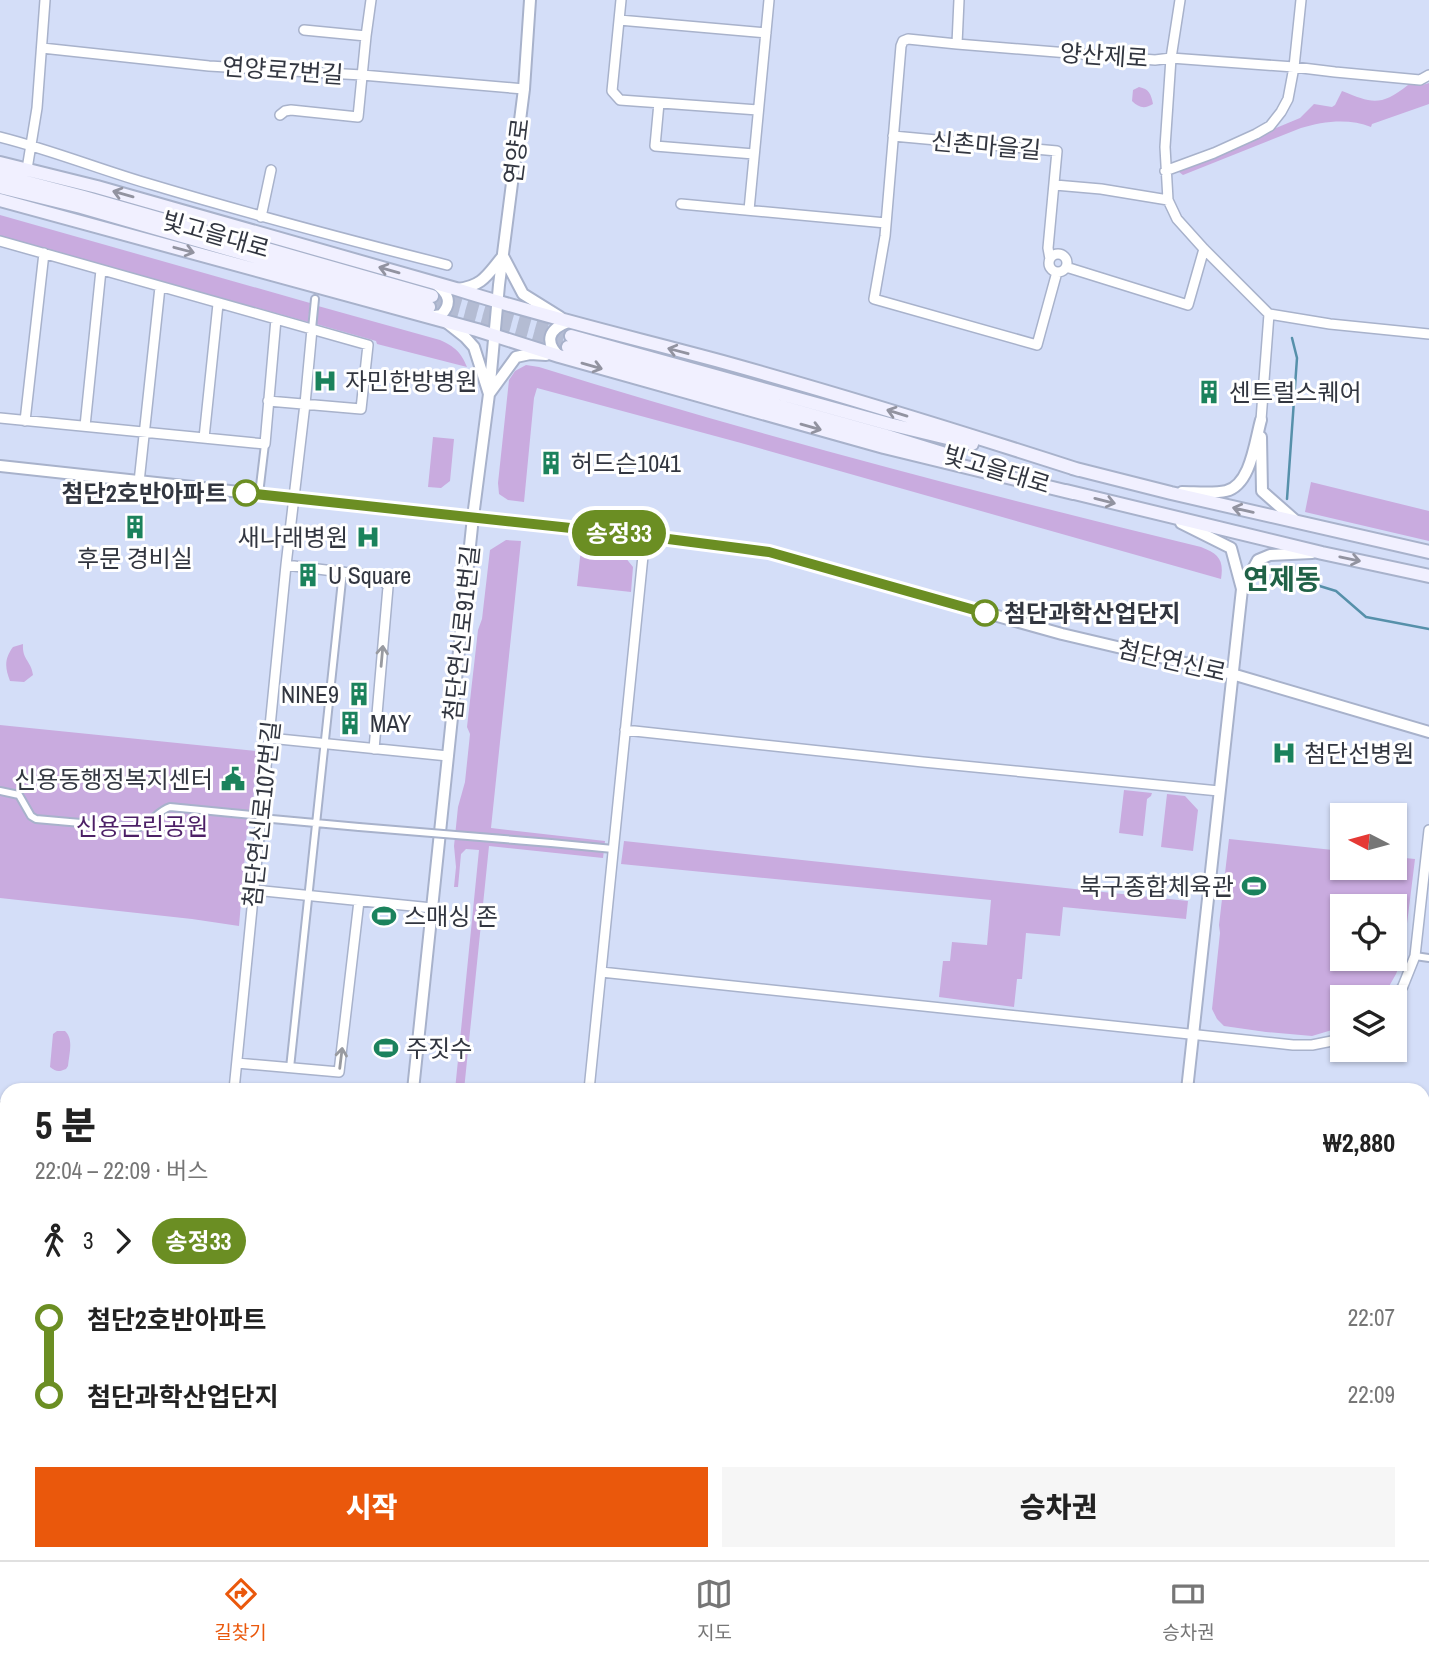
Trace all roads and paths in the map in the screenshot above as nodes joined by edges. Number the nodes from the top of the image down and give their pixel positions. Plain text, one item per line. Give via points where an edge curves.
1 (45, 0) edge
2 (371, 0) edge
3 (530, 0) edge
4 (621, 0) edge
5 (769, 0) edge
6 (959, 0) edge
7 (1180, 0) edge
8 (1301, 0) edge
9 (619, 20) junction
10 (304, 30) dead end
11 (766, 33) junction
12 (366, 36) junction
13 (957, 44) junction
14 (41, 48) junction
15 (1171, 58) junction
16 (1294, 67) junction
17 (362, 75) junction
18 (1429, 75) edge
19 (524, 89) junction
20 (659, 103) junction
21 (758, 110) junction
22 (280, 115) dead end
23 (893, 136) junction
24 (0, 137) edge
25 (32, 145) junction
26 (754, 154) junction
27 (0, 163) edge
28 (27, 169) junction
29 (271, 170) dead end
30 (1166, 171) junction
31 (0, 175) edge
32 (1055, 185) junction
33 (0, 187) edge
34 (0, 200) edge
35 (1168, 200) junction
36 (681, 204) dead end
37 (749, 210) junction
38 (261, 218) junction
39 (886, 223) junction
40 (0, 242) edge
41 (1203, 249) junction
42 (44, 253) junction
43 (503, 256) junction
44 (1050, 259) junction
45 (447, 265) dead end
46 (1066, 267) junction
47 (101, 270) junction
48 (1057, 272) junction
49 (434, 282) junction
50 (160, 287) junction
51 (456, 289) junction
52 (315, 299) dead end
53 (498, 302) junction
54 (218, 304) junction
55 (429, 307) junction
56 (1269, 314) junction
57 (276, 319) junction
58 (568, 321) junction
59 (446, 322) junction
60 (312, 329) junction
61 (1429, 334) edge
62 (495, 335) junction
63 (566, 346) junction
64 (489, 394) junction
65 (268, 401) junction
66 (305, 404) junction
67 (0, 418) edge
68 (1261, 420) junction
69 (25, 421) junction
70 (85, 426) junction
71 (145, 432) junction
72 (204, 438) junction
73 (265, 444) junction
74 (0, 466) edge
75 (1079, 470) junction
76 (139, 482) junction
77 (1171, 493) junction
78 (259, 495) junction
79 (294, 498) junction
80 (1167, 516) junction
81 (473, 517) junction
82 (1299, 523) junction
83 (645, 536) junction
84 (1429, 552) edge
85 (1322, 553) junction
86 (286, 565) junction
87 (343, 571) junction
88 (1429, 576) edge
89 (1242, 589) junction
90 (1232, 674) junction
91 (625, 730) junction
92 (1429, 732) edge
93 (269, 738) junction
94 (324, 744) junction
95 (374, 748) junction
96 (448, 756) junction
97 (0, 791) edge
98 (1219, 791) junction
99 (256, 816) junction
100 (315, 823) junction
101 (1429, 830) edge
102 (613, 849) junction
103 (254, 890) junction
104 (308, 896) junction
105 (359, 901) junction
106 (432, 908) junction
107 (1415, 956) junction
108 (1429, 958) edge
109 (601, 972) junction
110 (1403, 985) edge
111 (1193, 1034) junction
112 (1330, 1041) edge
113 (237, 1063) junction
114 (290, 1068) junction
115 (235, 1083) edge
116 (414, 1083) edge
117 (590, 1083) edge
118 (1188, 1083) edge

1 - 14 street
2 - 12 street
3 - 19 street, 연양로
4 - 9 street
5 - 11 street
6 - 13 street
7 - 15 street
8 - 16 street
9 - 11 street
9 - 20 street via 611,90 620,100
10 - 12 street
11 - 21 street
12 - 17 street
13 - 15 street, 양산제로
13 - 23 street, 양산제로 via 903,41
14 - 17 street, 연양로7번길 via 198,65
14 - 25 street
15 - 16 street, 양산제로
15 - 30 street
16 - 18 street, 양산제로 via 1420,80
16 - 30 street via 1288,99 1270,126
17 - 19 street, 연양로7번길
17 - 22 street via 358,117 291,110
19 - 43 street, 연양로
20 - 21 street
20 - 26 street via 655,146
21 - 26 street
23 - 32 street, 신촌마을길 via 1057,152
23 - 39 street
24 - 25 street
25 - 28 street
25 - 38 street
26 - 37 street
27 - 28 main road
49 -> 28 main road
29 - 38 street
30 - 35 street
31 - 55 main road, 빛고을대로 via 84,197
32 - 35 street, 신촌마을길
32 - 44 street
33 - 55 main road, 빛고을대로
34 -> 55 main road
35 - 41 street via 1177,219
36 - 37 street
37 - 39 street
38 - 45 street
39 - 48 street via 874,299 1037,345
40 - 42 street
41 - 46 street via 1188,305
41 - 56 street
42 - 47 street
42 - 69 street
43 - 51 street via 481,282
43 - 53 street, 연양로
43 - 58 street via 523,293
44 - 46 street via 1063,256
44 - 48 street via 1050,268
46 - 48 street
47 - 50 street
47 - 70 street
49 - 51 main road
49 - 55 street via 446,294 448,306 441,315
50 - 54 street
50 - 71 street
51 - 53 main road
52 - 60 street
53 - 58 main road
53 - 62 street, 첨단연신로91번길
54 - 57 street
54 - 72 street
55 - 59 main road
56 - 61 street
56 - 68 street
57 - 60 street
57 - 65 street
58 - 63 street via 558,326 550,339 552,349
75 -> 58 main road via 893,411
59 - 62 main road
59 - 64 street via 474,347
60 - 66 street, 첨단연신로107번길
60 - 66 street via 368,345 361,410
62 - 63 main road
62 - 64 street, 첨단연신로91번길
63 - 64 street via 516,357
63 - 75 main road, 빛고을대로
63 -> 80 main road, 빛고을대로
64 - 81 street, 첨단연신로91번길
65 - 66 street
65 - 73 street
66 - 79 street, 첨단연신로107번길
67 - 69 street
68 - 77 street via 1248,469 1228,491
68 - 82 street via 1262,491
69 - 70 street
70 - 71 street
71 - 72 street
71 - 76 street
72 - 73 street
73 - 78 street
74 - 76 street, 첨단연신로
75 - 77 main road, 빛고을대로
76 - 78 street, 첨단연신로
82 -> 77 main road, 빛고을대로
78 - 79 street, 첨단연신로
79 - 81 street, 첨단연신로
79 - 86 street, 첨단연신로107번길
80 - 85 main road, 빛고을대로
80 - 89 street via 1231,548
81 - 83 street, 첨단연신로
81 - 96 street, 첨단연신로91번길
82 - 84 main road, 빛고을대로
83 - 90 street, 첨단연신로 via 769,552 1062,634
83 - 91 street
85 -> 88 main road, 빛고을대로
85 - 89 street via 1270,555 1258,560
86 - 87 street
86 - 93 street, 첨단연신로107번길
87 - 94 street
95 -> 87 street via 388,587 381,577
89 - 90 street
90 - 92 street, 첨단연신로
90 - 98 street
91 - 98 street
91 - 102 street
93 - 94 street, 첨단연신로91번길
93 - 99 street, 첨단연신로107번길
94 - 95 street, 첨단연신로91번길
94 - 100 street
95 - 96 street, 첨단연신로91번길
96 - 106 street, 첨단연신로91번길
97 - 99 street via 17,793 31,816 39,820 137,828 170,807
98 - 111 street
99 - 100 street
99 - 103 street, 첨단연신로107번길
100 - 102 street, bridge
100 - 104 street
101 - 107 street
102 - 109 street
103 - 104 street
103 - 113 street, 첨단연신로107번길
104 - 105 street
104 - 114 street
105 - 106 street
114 -> 105 street via 339,1072
106 - 116 street, 첨단연신로91번길
107 - 108 street
107 - 110 street
109 - 111 street
109 - 117 street
111 - 112 street via 1293,1045
111 - 118 street
113 - 114 street
113 - 115 street, 첨단연신로107번길

